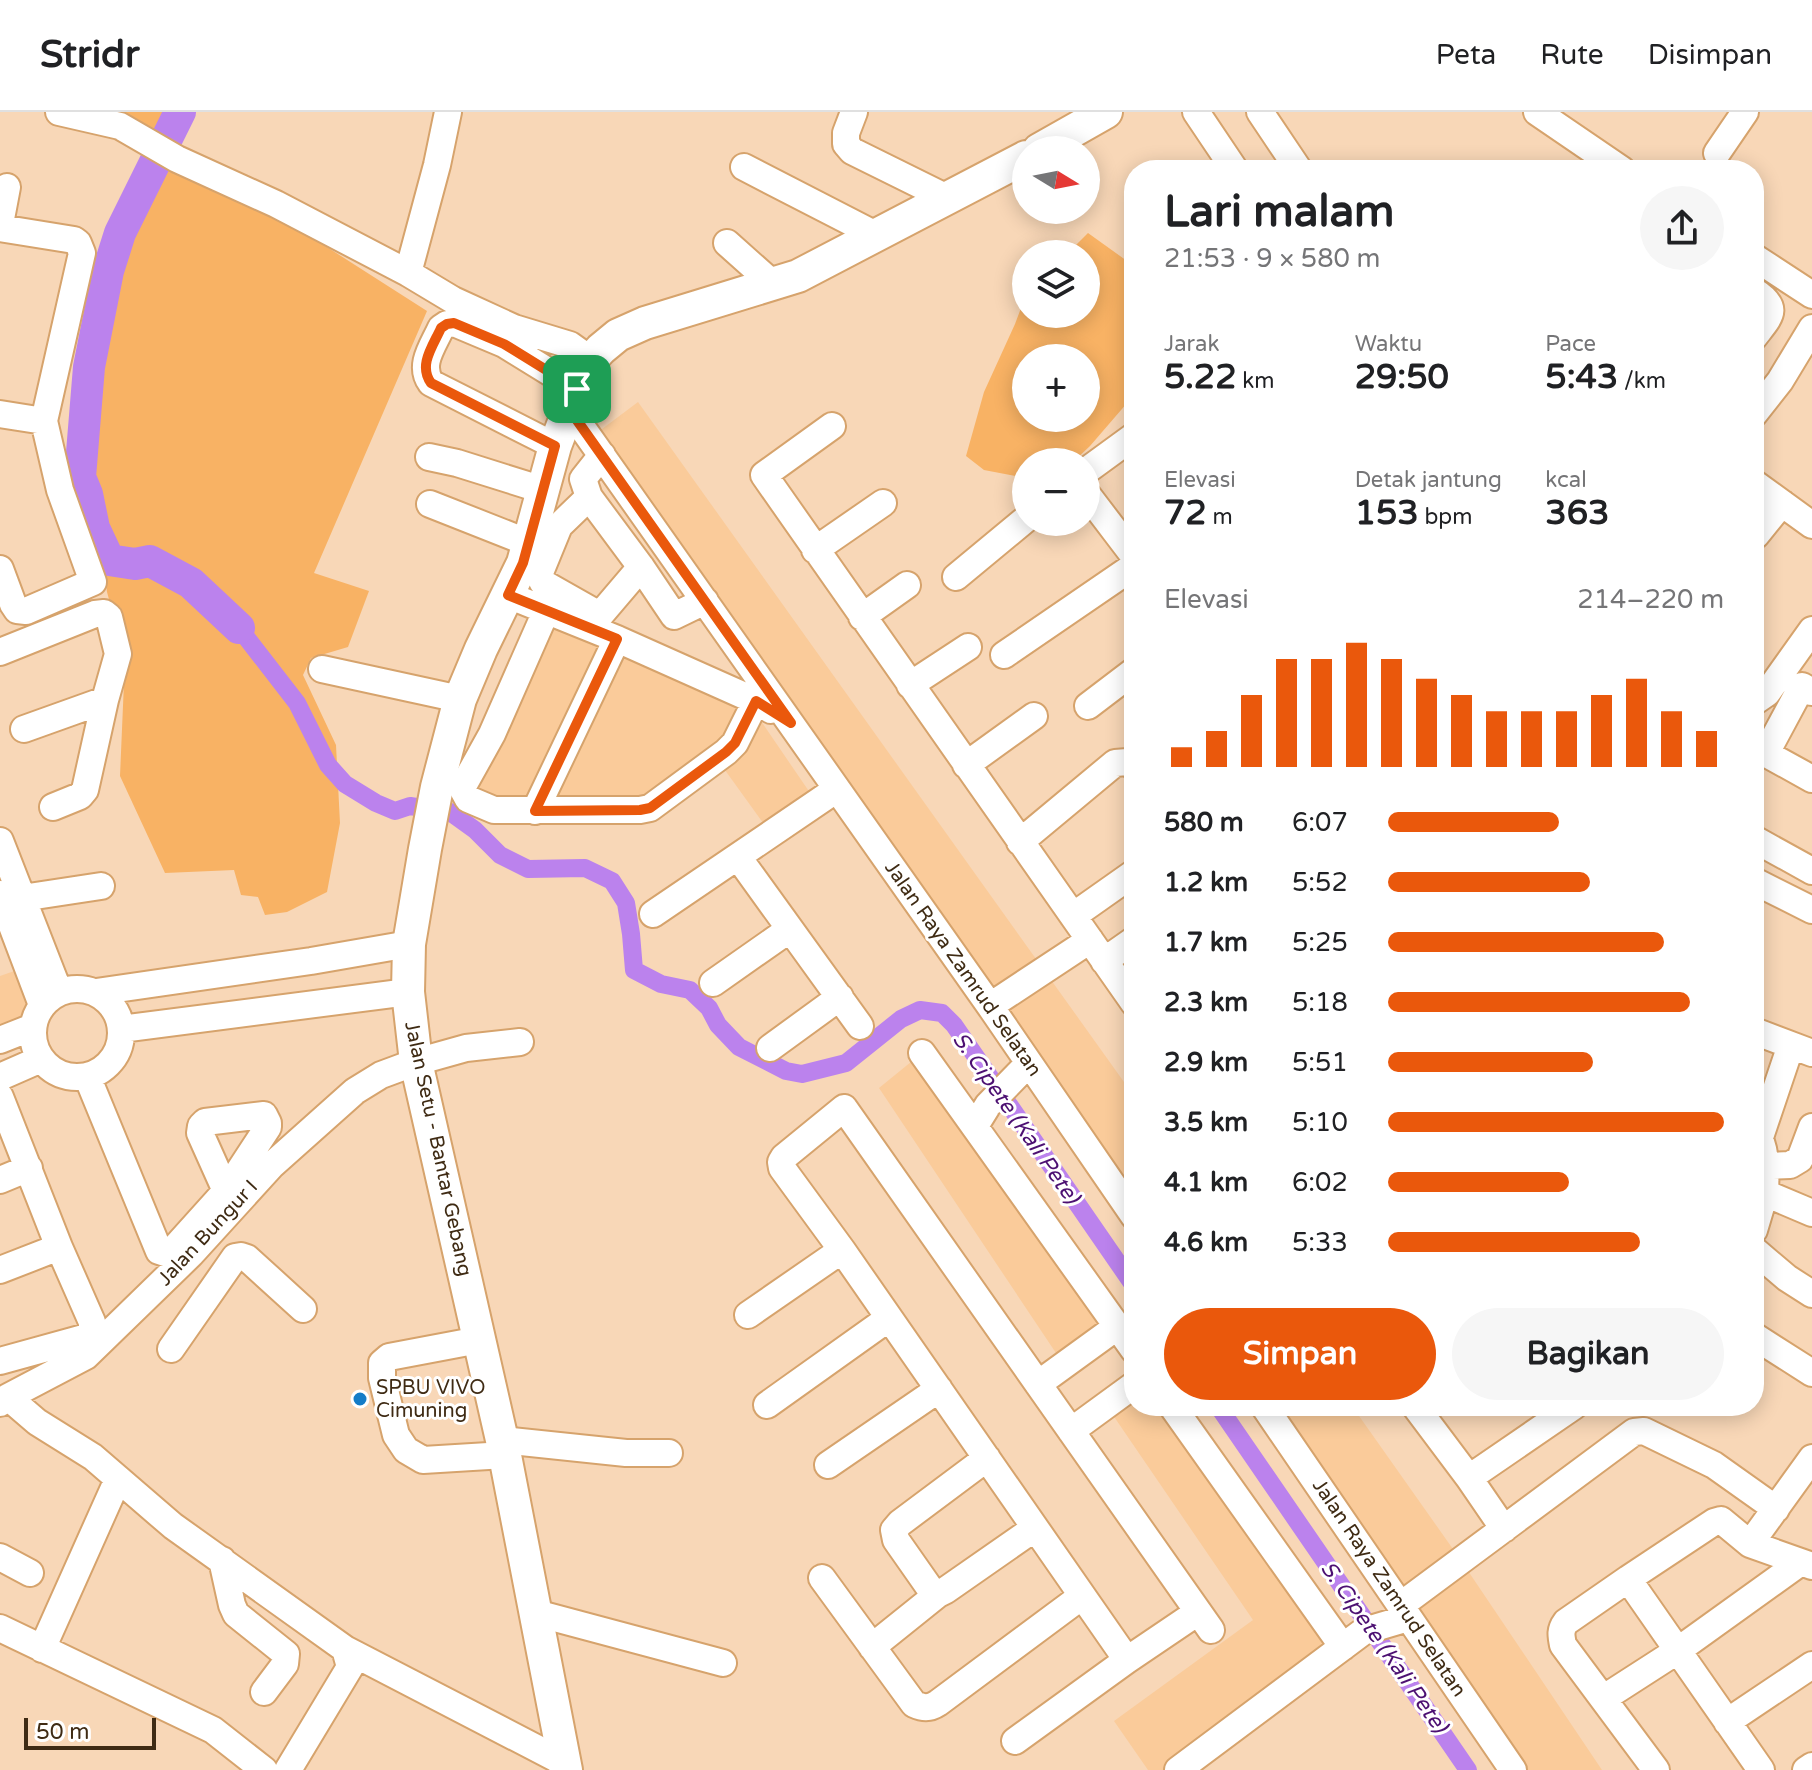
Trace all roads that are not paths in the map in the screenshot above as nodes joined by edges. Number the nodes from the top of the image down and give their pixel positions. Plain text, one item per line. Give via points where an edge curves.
1 (59, 112) edge
2 (448, 112) edge
3 (854, 112) edge
4 (1106, 112) edge
5 (1196, 112) edge
6 (1260, 112) edge
7 (1745, 112) edge
8 (1541, 113) edge
9 (1064, 136) edge
10 (1717, 153) dead end
11 (1228, 160) edge
12 (1292, 160) edge
13 (1608, 160) edge
14 (1012, 164) edge
15 (744, 167) dead end
16 (7, 187) dead end
17 (947, 198) junction
18 (0, 226) edge
19 (876, 235) junction
20 (727, 243) dead end
21 (1764, 264) edge
22 (408, 273) junction
23 (773, 284) junction
24 (1812, 295) edge
25 (1764, 297) edge
26 (1764, 323) edge
27 (1812, 328) edge
28 (591, 360) junction
29 (573, 399) junction
30 (1764, 401) edge
31 (0, 414) edge
32 (44, 421) junction
33 (832, 426) dead end
34 (555, 446) junction
35 (1124, 448) edge
36 (602, 455) junction
37 (429, 457) dead end
38 (1100, 462) edge
39 (1764, 490) edge
40 (589, 497) junction
41 (883, 503) dead end
42 (1782, 503) junction
43 (430, 504) dead end
44 (1100, 511) edge
45 (542, 519) junction
46 (1764, 525) edge
47 (1812, 525) edge
48 (1012, 531) edge
49 (1124, 543) edge
50 (815, 550) junction
51 (641, 567) junction
52 (0, 569) edge
53 (1124, 573) edge
54 (956, 577) dead end
55 (907, 585) dead end
56 (508, 595) junction
57 (705, 601) junction
58 (547, 609) junction
59 (862, 617) junction
60 (1812, 630) edge
61 (617, 639) junction
62 (968, 647) dead end
63 (0, 652) edge
64 (1004, 655) dead end
65 (322, 669) dead end
66 (1124, 679) edge
67 (910, 685) junction
68 (1812, 692) edge
69 (1764, 695) edge
70 (105, 700) junction
71 (756, 701) junction
72 (1088, 706) dead end
73 (458, 710) junction
74 (1034, 716) dead end
75 (791, 723) junction
76 (24, 729) dead end
77 (492, 734) junction
78 (1764, 744) edge
79 (1764, 752) edge
80 (1124, 762) edge
81 (966, 765) junction
82 (1812, 779) edge
83 (837, 789) junction
84 (53, 807) dead end
85 (535, 811) junction
86 (0, 841) edge
87 (1020, 842) junction
88 (1764, 845) edge
89 (738, 857) junction
90 (1812, 871) edge
91 (1124, 880) edge
92 (101, 886) dead end
93 (1764, 886) edge
94 (11, 896) edge
95 (1812, 910) edge
96 (653, 914) dead end
97 (1073, 916) junction
98 (790, 929) junction
99 (1124, 943) edge
100 (409, 944) junction
101 (1097, 950) junction
102 (713, 983) dead end
103 (1124, 989) edge
104 (96, 992) junction
105 (408, 992) junction
106 (840, 997) junction
107 (990, 1006) junction
108 (44, 1008) junction
109 (860, 1026) dead end
110 (121, 1029) junction
111 (1764, 1035) edge
112 (0, 1040) edge
113 (520, 1042) dead end
114 (770, 1048) dead end
115 (1802, 1049) edge
116 (922, 1053) dead end
117 (41, 1059) junction
118 (416, 1062) junction
119 (1022, 1070) junction
120 (87, 1076) junction
121 (0, 1077) edge
122 (0, 1097) edge
123 (981, 1116) junction
124 (1764, 1119) edge
125 (1812, 1127) edge
126 (1764, 1158) edge
127 (1766, 1166) junction
128 (29, 1168) junction
129 (0, 1180) edge
130 (226, 1191) dead end
131 (1765, 1193) junction
132 (1764, 1196) edge
133 (1124, 1203) edge
134 (1812, 1213) edge
135 (59, 1247) junction
136 (842, 1250) junction
137 (1764, 1258) edge
138 (176, 1269) junction
139 (0, 1270) edge
140 (1812, 1294) edge
141 (200, 1308) junction
142 (303, 1309) dead end
143 (748, 1315) dead end
144 (889, 1318) junction
145 (1118, 1326) junction
146 (1124, 1335) edge
147 (479, 1340) junction
148 (1764, 1342) edge
149 (171, 1349) dead end
150 (0, 1361) edge
151 (1812, 1373) edge
152 (1038, 1384) junction
153 (939, 1389) junction
154 (1124, 1392) edge
155 (4, 1400) edge
156 (767, 1405) dead end
157 (1180, 1416) edge
158 (1271, 1416) edge
159 (1424, 1416) edge
160 (1559, 1416) edge
161 (1071, 1431) junction
162 (504, 1448) junction
163 (669, 1453) dead end
164 (987, 1458) junction
165 (1812, 1458) edge
166 (828, 1465) dead end
167 (1469, 1478) junction
168 (118, 1479) junction
169 (1776, 1509) junction
170 (1035, 1528) junction
171 (1504, 1529) junction
172 (1750, 1544) junction
173 (0, 1557) edge
174 (222, 1560) junction
175 (1806, 1564) edge
176 (30, 1573) dead end
177 (822, 1578) dead end
178 (1628, 1579) junction
179 (938, 1594) junction
180 (1082, 1596) junction
181 (536, 1613) junction
182 (1404, 1614) junction
183 (0, 1630) edge
184 (1353, 1639) junction
185 (872, 1647) junction
186 (42, 1649) junction
187 (345, 1649) junction
188 (1677, 1651) junction
189 (1127, 1660) junction
190 (723, 1663) dead end
191 (1812, 1665) edge
192 (264, 1692) dead end
193 (1604, 1698) junction
194 (1727, 1722) junction
195 (1015, 1741) dead end
196 (1812, 1766) edge
197 (565, 1767) edge
198 (264, 1770) edge
199 (288, 1770) edge
200 (1178, 1770) edge
201 (1513, 1770) edge
202 (1656, 1770) edge
203 (1761, 1770) edge
204 (1806, 1770) edge

1 - 22 street via 120,126
2 - 22 street
3 - 17 street via 846,133 852,151
4 - 9 main road
5 - 11 street
6 - 12 street
7 - 10 street
8 - 13 street
14 - 17 main road, Jalan Setu - Bantar Gebang
15 - 19 street
16 - 18 street
17 - 19 main road, Jalan Setu - Bantar Gebang
18 - 32 street via 74,240 81,248
19 - 23 main road, Jalan Setu - Bantar Gebang
20 - 23 street
21 - 24 street
22 - 28 street via 453,300 514,328 570,345
23 - 28 main road, Jalan Setu - Bantar Gebang via 645,323 618,335
25 - 26 street via 1771,307
27 - 30 street
28 - 29 main road, Jalan Setu - Bantar Gebang
29 - 34 main road, Jalan Setu - Bantar Gebang
29 - 34 street via 504,344 454,323 441,328 425,364 431,383
29 - 36 street, Jalan Raya Zamrud Selatan
31 - 32 street
32 - 52 street via 60,490 93,582 26,611 17,610
33 - 50 street via 764,475
34 - 45 main road, Jalan Setu - Bantar Gebang
35 - 38 street
36 - 40 street via 583,479
36 - 57 street, Jalan Raya Zamrud Selatan
37 - 45 street via 457,463
39 - 42 street
40 - 45 street
40 - 51 street
41 - 50 street
42 - 46 street
42 - 47 street
43 - 45 street
44 - 49 street
45 - 51 street via 543,583 596,613 606,609
45 - 56 main road, Jalan Setu - Bantar Gebang
48 - 54 street
50 - 59 street
51 - 57 street via 674,616
53 - 64 street
55 - 59 street
56 - 58 street, Jalan Raya Zamrud Selatan
56 - 73 main road, Jalan Setu - Bantar Gebang
57 - 75 street, Jalan Raya Zamrud Selatan
58 - 61 street, Jalan Raya Zamrud Selatan
58 - 77 street
59 - 67 street
60 - 69 street
61 - 71 street, Jalan Raya Zamrud Selatan
61 - 85 street
62 - 67 street
63 - 70 street via 104,613 118,650
65 - 73 street
66 - 72 street
67 - 81 street
68 - 78 street via 1802,686
70 - 76 street
70 - 84 street via 85,790
71 - 75 street, Jalan Raya Zamrud Selatan
71 - 85 street via 735,743 650,808
73 - 77 street
73 - 100 main road, Jalan Setu - Bantar Gebang via 437,787
74 - 81 street
75 - 83 street, Jalan Raya Zamrud Selatan
77 - 85 street via 462,788 464,795 494,810
79 - 82 street
80 - 87 street via 1115,763
81 - 87 street
83 - 89 street
83 - 107 street, Jalan Raya Zamrud Selatan
86 - 94 street
87 - 97 street
88 - 90 street
89 - 96 street
89 - 98 street
91 - 97 street
92 - 94 street
93 - 95 street
94 - 108 street
97 - 101 street
98 - 102 street
98 - 106 street
99 - 101 street
100 - 104 street
100 - 105 main road, Jalan Setu - Bantar Gebang
101 - 103 street
101 - 107 street
104 - 108 street via 71,988
104 - 110 street via 116,1012
105 - 110 street
105 - 118 main road, Jalan Setu - Bantar Gebang
106 - 109 street
106 - 114 street
107 - 119 street, Jalan Raya Zamrud Selatan
108 - 112 street
108 - 117 street via 32,1038
110 - 120 street via 117,1053 99,1072
111 - 115 street
113 - 118 street, Jalan Bungur I via 466,1048
115 - 124 street
116 - 123 street
117 - 120 street via 61,1075
117 - 121 street
118 - 138 street, Jalan Bungur I via 355,1091 272,1165
118 - 147 main road, Jalan Setu - Bantar Gebang
119 - 123 street
119 - 133 street, Jalan Raya Zamrud Selatan
120 - 130 street via 159,1251 172,1251
122 - 128 street
123 - 145 street
125 - 127 street via 1800,1159
126 - 127 street
127 - 131 street
128 - 129 street
128 - 135 street
131 - 132 street
131 - 134 street
135 - 139 street
135 - 150 street via 92,1330 87,1337
136 - 143 street
136 - 144 street
136 - 152 street via 781,1162 852,1102
137 - 140 street
138 - 141 street
138 - 155 street, Jalan Bungur I via 86,1356
141 - 142 street via 235,1257 241,1256
141 - 149 street
144 - 153 street
144 - 156 street
145 - 146 street
145 - 152 street
147 - 162 main road, Jalan Setu - Bantar Gebang
147 - 162 street via 389,1357 382,1363 382,1378 396,1435 406,1450 423,1460
148 - 151 street
152 - 161 street
153 - 164 street
153 - 166 street
154 - 161 street
155 - 168 street
157 - 184 street
158 - 182 street, Jalan Raya Zamrud Selatan
159 - 167 street
160 - 167 street
161 - 189 street via 1204,1621
162 - 163 street
162 - 181 main road, Jalan Setu - Bantar Gebang
164 - 170 street
164 - 179 street via 894,1530 896,1540
165 - 169 street
167 - 171 street
168 - 174 street
168 - 186 street
169 - 171 street via 1714,1465 1644,1431 1634,1432
169 - 172 street
170 - 179 street
170 - 180 street
171 - 182 street via 1460,1559
172 - 175 street
172 - 178 street via 1717,1521
173 - 176 street
174 - 187 street
174 - 192 street via 236,1614 286,1654 285,1664
175 - 188 street
177 - 185 street
178 - 188 street
178 - 193 street via 1561,1628 1563,1645
179 - 185 street
180 - 185 street via 932,1707 914,1704
180 - 189 street
181 - 190 street
181 - 197 main road, Jalan Setu - Bantar Gebang
182 - 184 street
182 - 201 street, Jalan Raya Zamrud Selatan
183 - 186 street
184 - 200 street
186 - 198 street via 213,1730
187 - 197 street
187 - 199 street via 350,1667
188 - 193 street
188 - 194 street
189 - 195 street
191 - 194 street
193 - 202 street
194 - 203 street
196 - 204 street

